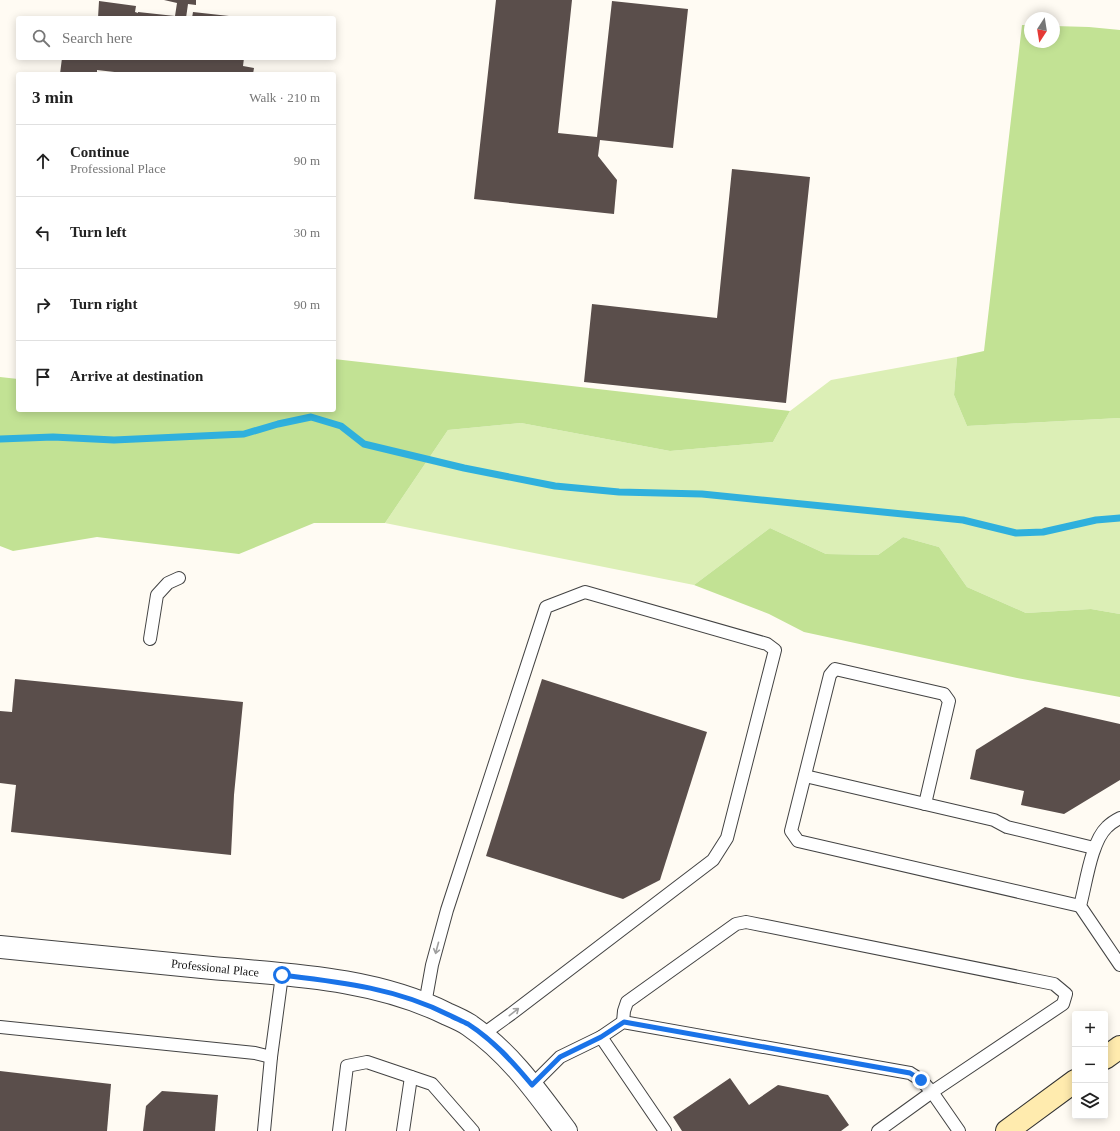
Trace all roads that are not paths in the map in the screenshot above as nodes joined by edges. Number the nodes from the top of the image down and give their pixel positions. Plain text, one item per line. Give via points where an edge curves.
1 (179, 578) dead end
2 (150, 639) dead end
3 (806, 776) junction
4 (925, 804) junction
5 (1120, 818) edge
6 (1094, 848) junction
7 (1080, 906) junction
8 (0, 947) edge
9 (1116, 950) edge
10 (1120, 964) edge
11 (282, 975) junction
12 (426, 1004) junction
13 (624, 1022) junction
14 (0, 1027) edge
15 (482, 1035) junction
16 (601, 1037) junction
17 (1120, 1047) edge
18 (1108, 1056) edge
19 (271, 1057) junction
20 (411, 1077) junction
21 (1072, 1082) edge
22 (532, 1085) junction
23 (932, 1092) junction
24 (264, 1131) edge
25 (339, 1131) edge
26 (403, 1131) edge
27 (473, 1131) edge
28 (566, 1131) edge
29 (665, 1131) edge
30 (878, 1131) edge
31 (959, 1131) edge
32 (1007, 1131) edge

1 - 2 lane via 168,582 157,595
3 - 4 lane
3 - 4 lane via 830,675 835,669 944,694 949,701
3 - 7 lane via 791,832 798,841
4 - 6 lane
5 - 6 lane via 1107,827
6 - 7 lane
7 - 9 lane
8 - 11 street, Professional Place
9 - 10 lane
11 - 12 street, Professional Place via 347,982
11 - 19 lane
12 - 15 street, Professional Place via 468,1024
15 -> 12 lane via 713,860 727,838 775,650 767,644 585,592 546,607 447,910 432,965
13 - 16 lane
13 - 23 lane via 910,1073
13 - 23 lane via 627,1002 736,924 746,922 1054,984 1066,994 1063,1004
14 - 19 lane via 237,1051
15 - 22 street, Professional Place via 496,1046
16 - 22 lane via 560,1057
16 - 29 lane
17 - 18 main road
19 - 24 lane
20 - 25 lane via 367,1062 347,1066
20 - 26 lane
20 - 27 lane via 432,1084
21 - 32 main road
22 - 28 street, Professional Place
23 - 30 lane
23 - 31 lane

